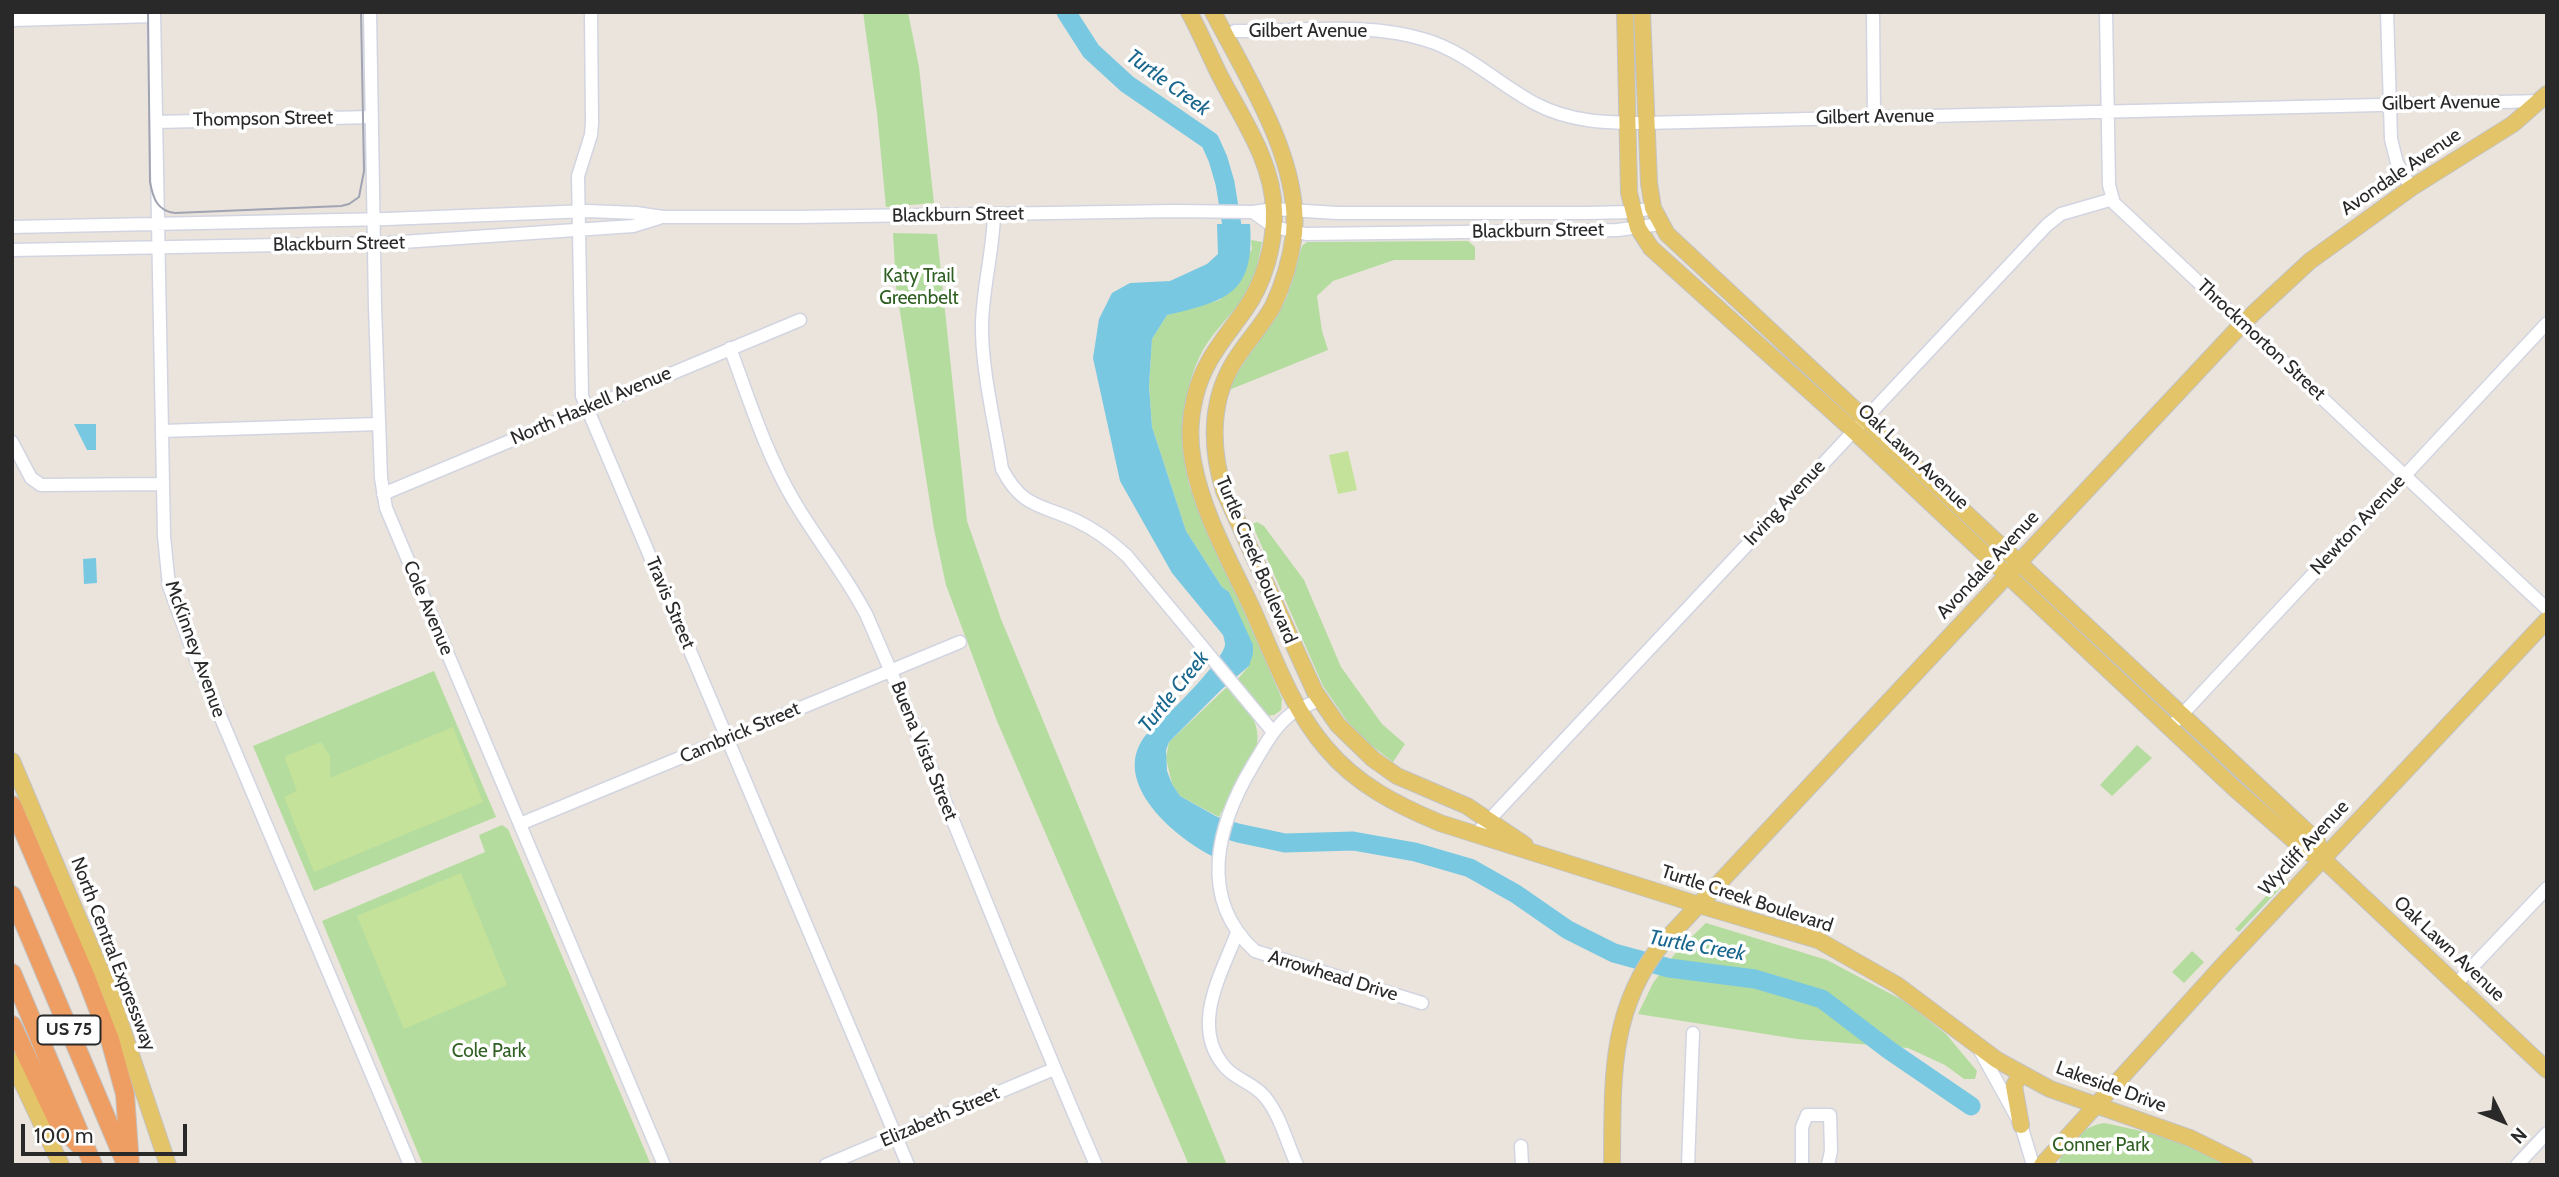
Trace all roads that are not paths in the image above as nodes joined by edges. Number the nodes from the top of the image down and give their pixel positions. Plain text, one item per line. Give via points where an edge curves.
1 (370, 12) edge
2 (592, 12) edge
3 (1189, 12) edge
4 (1213, 12) edge
5 (1625, 12) edge
6 (1642, 12) edge
7 (1873, 12) edge
8 (2106, 12) edge
9 (2387, 12) edge
10 (154, 14) edge
11 (12, 20) edge
12 (1225, 36) junction
13 (1204, 45) junction
14 (2545, 99) edge
15 (2389, 105) junction
16 (2108, 111) junction
17 (371, 117) junction
18 (1874, 117) junction
19 (156, 122) junction
20 (1627, 123) junction
21 (1645, 123) junction
22 (2411, 187) junction
23 (2113, 199) junction
24 (1653, 208) junction
25 (1275, 209) junction
26 (1293, 209) junction
27 (578, 212) junction
28 (1253, 212) junction
29 (1632, 212) junction
30 (1489, 213) junction
31 (994, 215) junction
32 (663, 217) junction
33 (373, 220) junction
34 (1660, 224) junction
35 (158, 225) junction
36 (12, 227) edge
37 (1274, 227) junction
38 (1638, 228) junction
39 (578, 230) junction
40 (1488, 232) junction
41 (1294, 233) junction
42 (373, 243) junction
43 (158, 248) junction
44 (12, 250) edge
45 (1758, 319) junction
46 (800, 320) dead end
47 (2243, 323) junction
48 (2547, 323) edge
49 (1744, 333) junction
50 (730, 348) junction
51 (587, 408) junction
52 (1865, 417) junction
53 (379, 424) junction
54 (1853, 430) junction
55 (162, 431) junction
56 (12, 442) edge
57 (2404, 475) junction
58 (163, 484) junction
59 (383, 494) junction
60 (1236, 518) junction
61 (1215, 526) junction
62 (2019, 563) junction
63 (2008, 575) junction
64 (2547, 609) edge
65 (2547, 620) edge
66 (960, 642) dead end
67 (891, 671) junction
68 (1320, 699) junction
69 (2155, 702) junction
70 (1299, 710) junction
71 (2176, 721) junction
72 (1273, 732) junction
73 (727, 738) junction
74 (12, 761) edge
75 (1397, 776) junction
76 (1384, 797) junction
77 (12, 805) edge
78 (1490, 819) junction
79 (520, 824) junction
80 (1475, 835) junction
81 (1533, 851) junction
82 (2323, 859) junction
83 (2547, 888) edge
84 (12, 895) edge
85 (1694, 910) junction
86 (1237, 933) junction
87 (1251, 948) junction
88 (1224, 965) junction
89 (12, 973) edge
90 (2456, 984) junction
91 (1422, 1003) dead end
92 (12, 1025) edge
93 (1693, 1033) dead end
94 (1973, 1043) junction
95 (12, 1061) edge
96 (1054, 1069) junction
97 (2547, 1070) edge
98 (2021, 1073) junction
99 (2094, 1106) junction
100 (2021, 1125) junction
101 (2547, 1133) edge
102 (896, 1135) junction
103 (1521, 1146) dead end
104 (90, 1159) edge
105 (61, 1165) edge
106 (128, 1165) edge
107 (168, 1165) edge
108 (410, 1165) edge
109 (664, 1165) edge
110 (826, 1165) edge
111 (908, 1165) edge
112 (1096, 1165) edge
113 (1297, 1165) edge
114 (1522, 1165) edge
115 (1612, 1165) edge
116 (1688, 1165) edge
117 (1802, 1165) edge
118 (1828, 1165) edge
119 (2033, 1165) edge
120 (2042, 1165) edge
121 (2245, 1165) edge
122 (2517, 1165) edge

1 - 17 street, Cole Avenue
2 - 27 street, Travis Street via 592,123 578,176
3 - 13 main road, Turtle Creek Boulevard
4 - 12 main road, Turtle Creek Boulevard
5 - 20 main road, Oak Lawn Avenue
6 - 21 main road, Oak Lawn Avenue
7 - 18 street
8 - 16 street
9 - 15 street
10 - 11 street
10 - 19 street, McKinney Avenue
12 - 13 main road
12 - 20 street, Gilbert Avenue via 1235,31 1392,32 1457,53 1549,109 1579,119
12 - 26 main road, Turtle Creek Boulevard via 1279,142
13 - 25 main road, Turtle Creek Boulevard via 1257,145
14 - 15 street, Gilbert Avenue
14 - 22 main road, Avondale Avenue
15 - 16 street, Gilbert Avenue
15 - 22 street via 2393,152
16 - 18 street, Gilbert Avenue
16 - 23 street
17 - 19 street, Thompson Street
17 - 33 street, Cole Avenue
18 - 21 street, Gilbert Avenue
19 - 35 street, McKinney Avenue
20 - 21 street, Gilbert Avenue
20 - 29 main road, Oak Lawn Avenue
21 - 24 main road, Oak Lawn Avenue
22 - 47 main road, Avondale Avenue via 2310,261
23 - 47 street, Throckmorton Street
23 - 52 street, Irving Avenue via 2055,217
24 - 29 street, Blackburn Street
24 - 34 main road, Oak Lawn Avenue
25 - 26 street, Blackburn Street
25 - 28 street, Blackburn Street
25 - 37 main road, Turtle Creek Boulevard
26 - 30 street, Blackburn Street
26 - 41 main road, Turtle Creek Boulevard
27 - 32 street, Blackburn Street
27 - 33 street, Blackburn Street
27 - 39 street, Travis Street
28 - 31 street, Blackburn Street
28 - 37 street, Blackburn Street
29 - 30 street, Blackburn Street
29 - 38 main road, Oak Lawn Avenue
30 - 40 street
31 - 32 street, Blackburn Street
31 - 72 street via 982,346 1002,469 1027,500 1076,520 1113,543
32 - 39 street, Blackburn Street via 633,226
33 - 35 street, Blackburn Street
33 - 42 street, Cole Avenue
34 - 38 street, Blackburn Street
34 - 45 main road, Oak Lawn Avenue
35 - 36 street, Blackburn Street
35 - 43 street, McKinney Avenue
37 - 41 street, Blackburn Street
37 - 61 main road, Turtle Creek Boulevard via 1255,293 1216,347 1194,399 1193,461
38 - 40 street, Blackburn Street
38 - 49 main road, Oak Lawn Avenue via 1651,248
39 - 42 street, Blackburn Street
39 - 51 street, Travis Street via 582,396
40 - 41 street, Blackburn Street
41 - 60 main road, Turtle Creek Boulevard via 1273,306 1230,369 1218,403 1216,462
42 - 43 street, Blackburn Street
42 - 53 street, Cole Avenue
43 - 44 street, Blackburn Street
43 - 55 street, McKinney Avenue
45 - 49 main road
45 - 52 main road, Oak Lawn Avenue
46 - 50 street, North Haskell Avenue
47 - 57 street, Throckmorton Street
47 - 62 main road, Avondale Avenue
48 - 57 street, Newton Avenue
49 - 54 main road, Oak Lawn Avenue
50 - 51 street, North Haskell Avenue
50 - 67 street, Buena Vista Street via 782,478 856,595
51 - 59 street, North Haskell Avenue
51 - 73 street, Travis Street
52 - 54 street, Irving Avenue
52 - 62 main road, Oak Lawn Avenue
53 - 55 street
53 - 59 street, Cole Avenue
54 - 63 main road, Oak Lawn Avenue
54 - 78 street, Irving Avenue
55 - 58 street, McKinney Avenue
56 - 58 street via 31,478 41,485
57 - 64 street, Throckmorton Street
57 - 71 street, Newton Avenue
58 - 108 street, McKinney Avenue via 166,565 192,652
59 - 79 street, Cole Avenue
60 - 61 main road
60 - 68 main road, Turtle Creek Boulevard
61 - 70 main road, Turtle Creek Boulevard
62 - 63 main road, Avondale Avenue
62 - 69 main road, Oak Lawn Avenue
63 - 69 main road, Oak Lawn Avenue
63 - 85 main road, Avondale Avenue
65 - 82 main road, Wycliff Avenue
66 - 67 street, Cambrick Street
67 - 73 street, Cambrick Street
67 - 96 street, Buena Vista Street
68 - 70 street
68 - 75 main road, Turtle Creek Boulevard via 1356,744
69 - 71 main road, Oak Lawn Avenue
70 - 72 street
70 - 76 main road, Turtle Creek Boulevard via 1332,755
71 - 82 main road, Oak Lawn Avenue via 2317,841
72 - 86 street via 1228,813 1219,856 1217,879
73 - 79 street, Cambrick Street
73 - 102 street, Travis Street
74 - 107 main road, North Central Expressway via 115,1006
75 - 76 main road
75 - 78 main road, Turtle Creek Boulevard
76 - 80 main road, Turtle Creek Boulevard
77 - 106 highway via 110,1040 125,1094
78 - 80 street, Irving Avenue
78 - 81 main road, Turtle Creek Boulevard
79 - 109 street, Cole Avenue
80 - 81 main road, Turtle Creek Boulevard
81 - 85 main road, Turtle Creek Boulevard
82 - 90 main road, Oak Lawn Avenue
82 - 99 main road, Wycliff Avenue
83 - 90 street
84 - 106 highway, US 75
85 - 94 main road, Turtle Creek Boulevard via 1818,940 1897,985
85 - 115 main road, Avondale Avenue via 1652,957 1624,1012 1615,1054
86 - 87 street
86 - 88 street
87 - 88 street
87 - 91 street, Arrowhead Drive
88 - 113 street via 1209,1006 1213,1049 1233,1074 1264,1095
89 - 104 highway, US 75
90 - 97 main road, Oak Lawn Avenue
92 - 104 highway via 59,1124
93 - 116 street
94 - 98 main road, Lakeside Drive
94 - 100 street, Turtle Creek Boulevard
95 - 105 main road
96 - 102 street, Elizabeth Street
96 - 112 street, Buena Vista Street
98 - 99 main road, Lakeside Drive
98 - 100 main road via 2014,1086
99 - 120 main road, Wycliff Avenue
99 - 121 main road, Lakeside Drive via 2190,1138
100 - 119 street, Turtle Creek Boulevard
101 - 122 street
102 - 110 street, Elizabeth Street
102 - 111 street, Travis Street
103 - 114 street
117 - 118 street via 1802,1127 1807,1115 1830,1115

